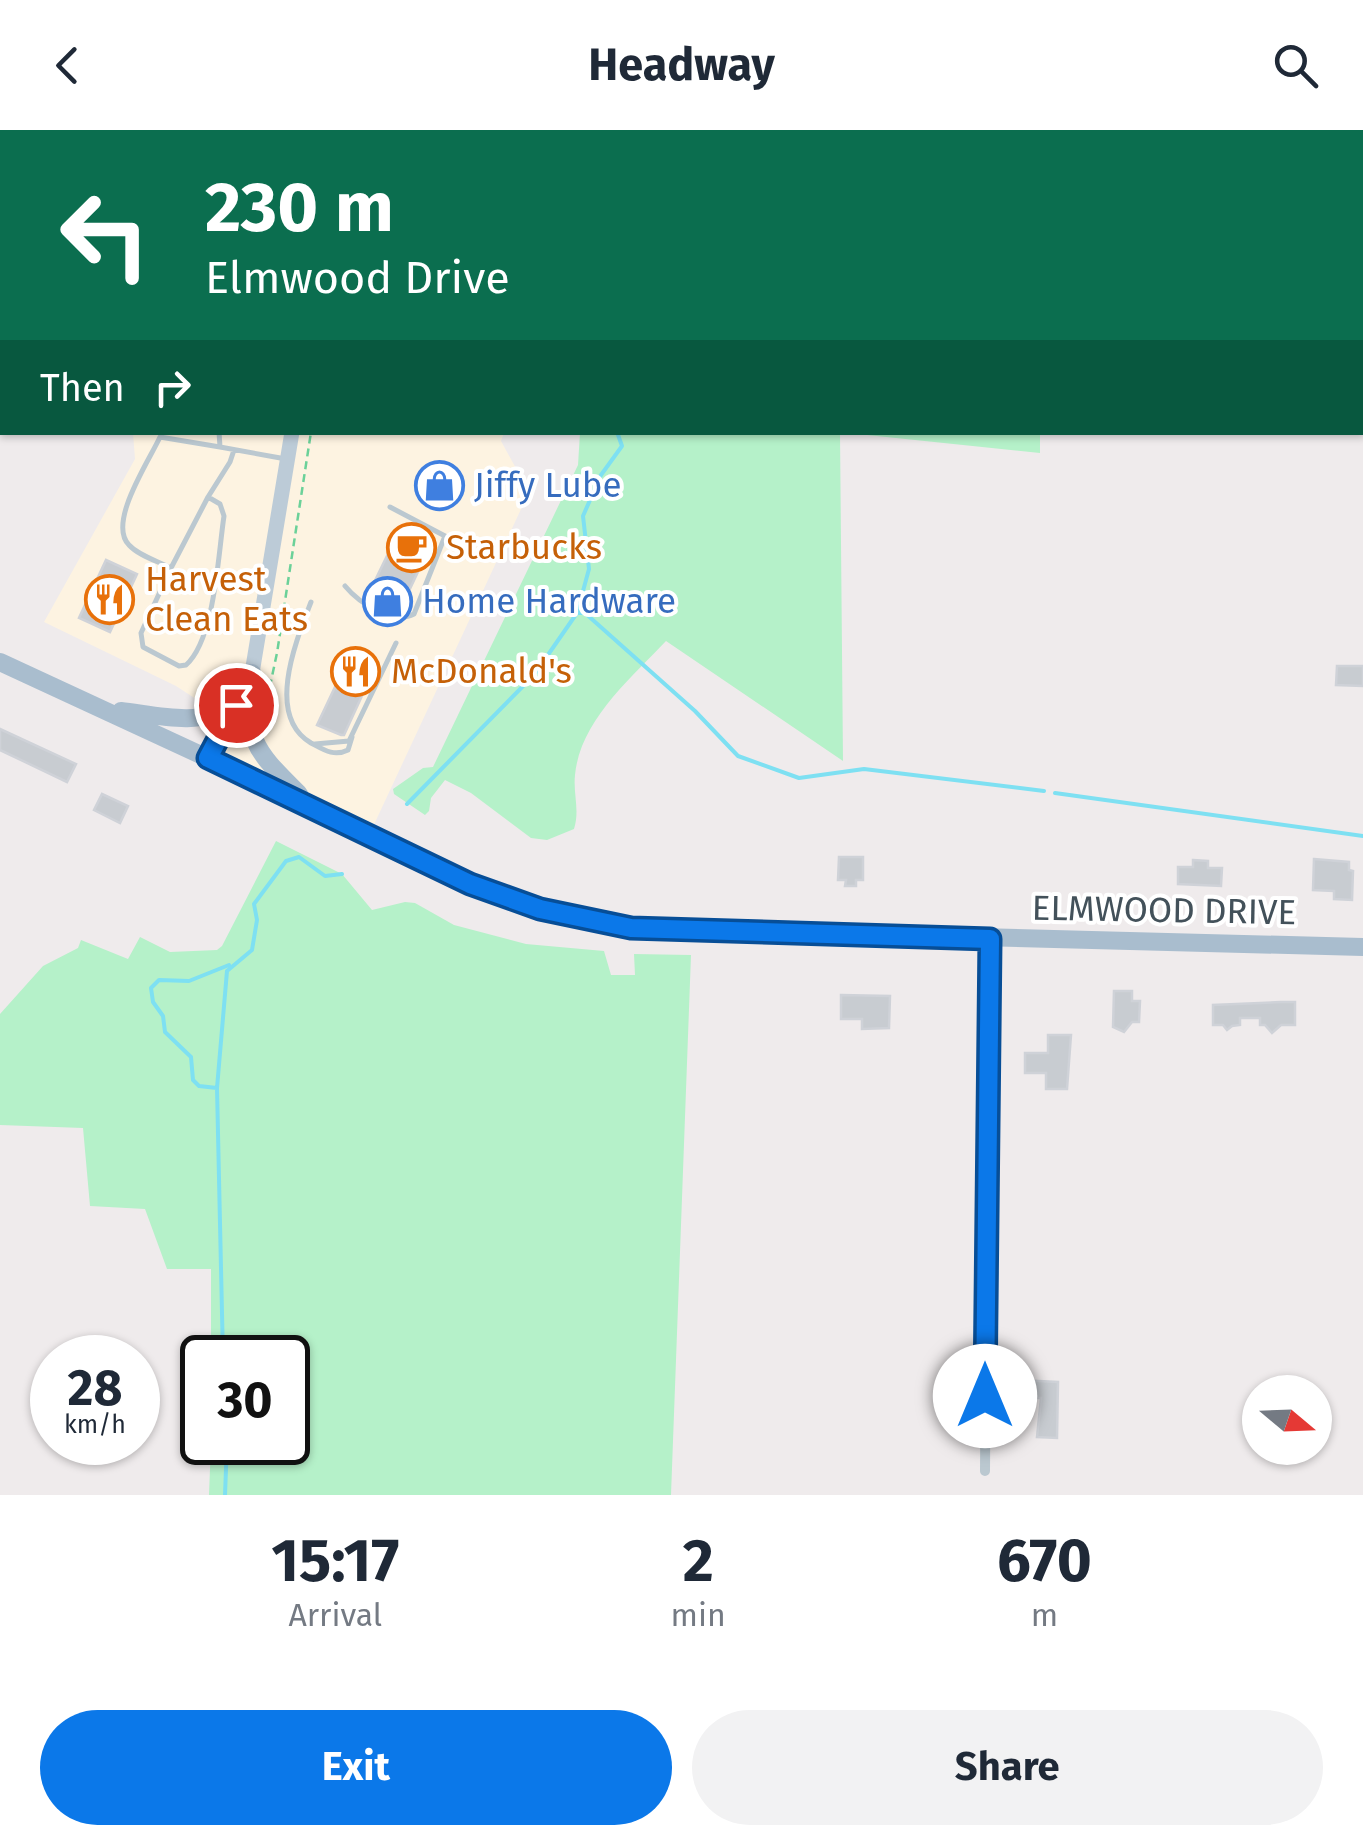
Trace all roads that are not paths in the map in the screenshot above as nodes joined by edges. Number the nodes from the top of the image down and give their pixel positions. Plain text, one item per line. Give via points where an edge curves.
1 (218, 435) edge
2 (292, 435) edge
3 (220, 447) junction
4 (234, 450) junction
5 (288, 459) junction
6 (208, 497) junction
7 (390, 507) dead end
8 (171, 568) junction
9 (345, 586) dead end
10 (311, 602) dead end
11 (396, 643) dead end
12 (0, 662) edge
13 (252, 673) junction
14 (104, 709) junction
15 (208, 758) junction
16 (311, 806) junction
17 (990, 939) junction
18 (1363, 947) edge
19 (985, 1470) dead end

1 - 3 lane
2 - 5 street
3 - 4 lane
3 - 8 lane via 160,437 122,515 126,542
4 - 5 lane
4 - 6 lane
5 - 13 street
6 - 8 lane
6 - 8 lane via 224,516 209,615 196,654 179,666 140,640
7 - 9 lane via 445,536 414,614 391,616
10 - 11 lane via 294,647 287,710 295,730 312,744 345,744 352,737
12 - 14 main road, ELMWOOD DRIVE
13 - 14 main road via 217,712 170,716
13 - 15 street
13 - 16 main road via 256,749
14 - 15 main road, ELMWOOD DRIVE
15 - 16 main road, ELMWOOD DRIVE
16 - 17 main road, ELMWOOD DRIVE via 470,884 540,909 631,928
17 - 18 main road, ELMWOOD DRIVE
17 - 19 street

